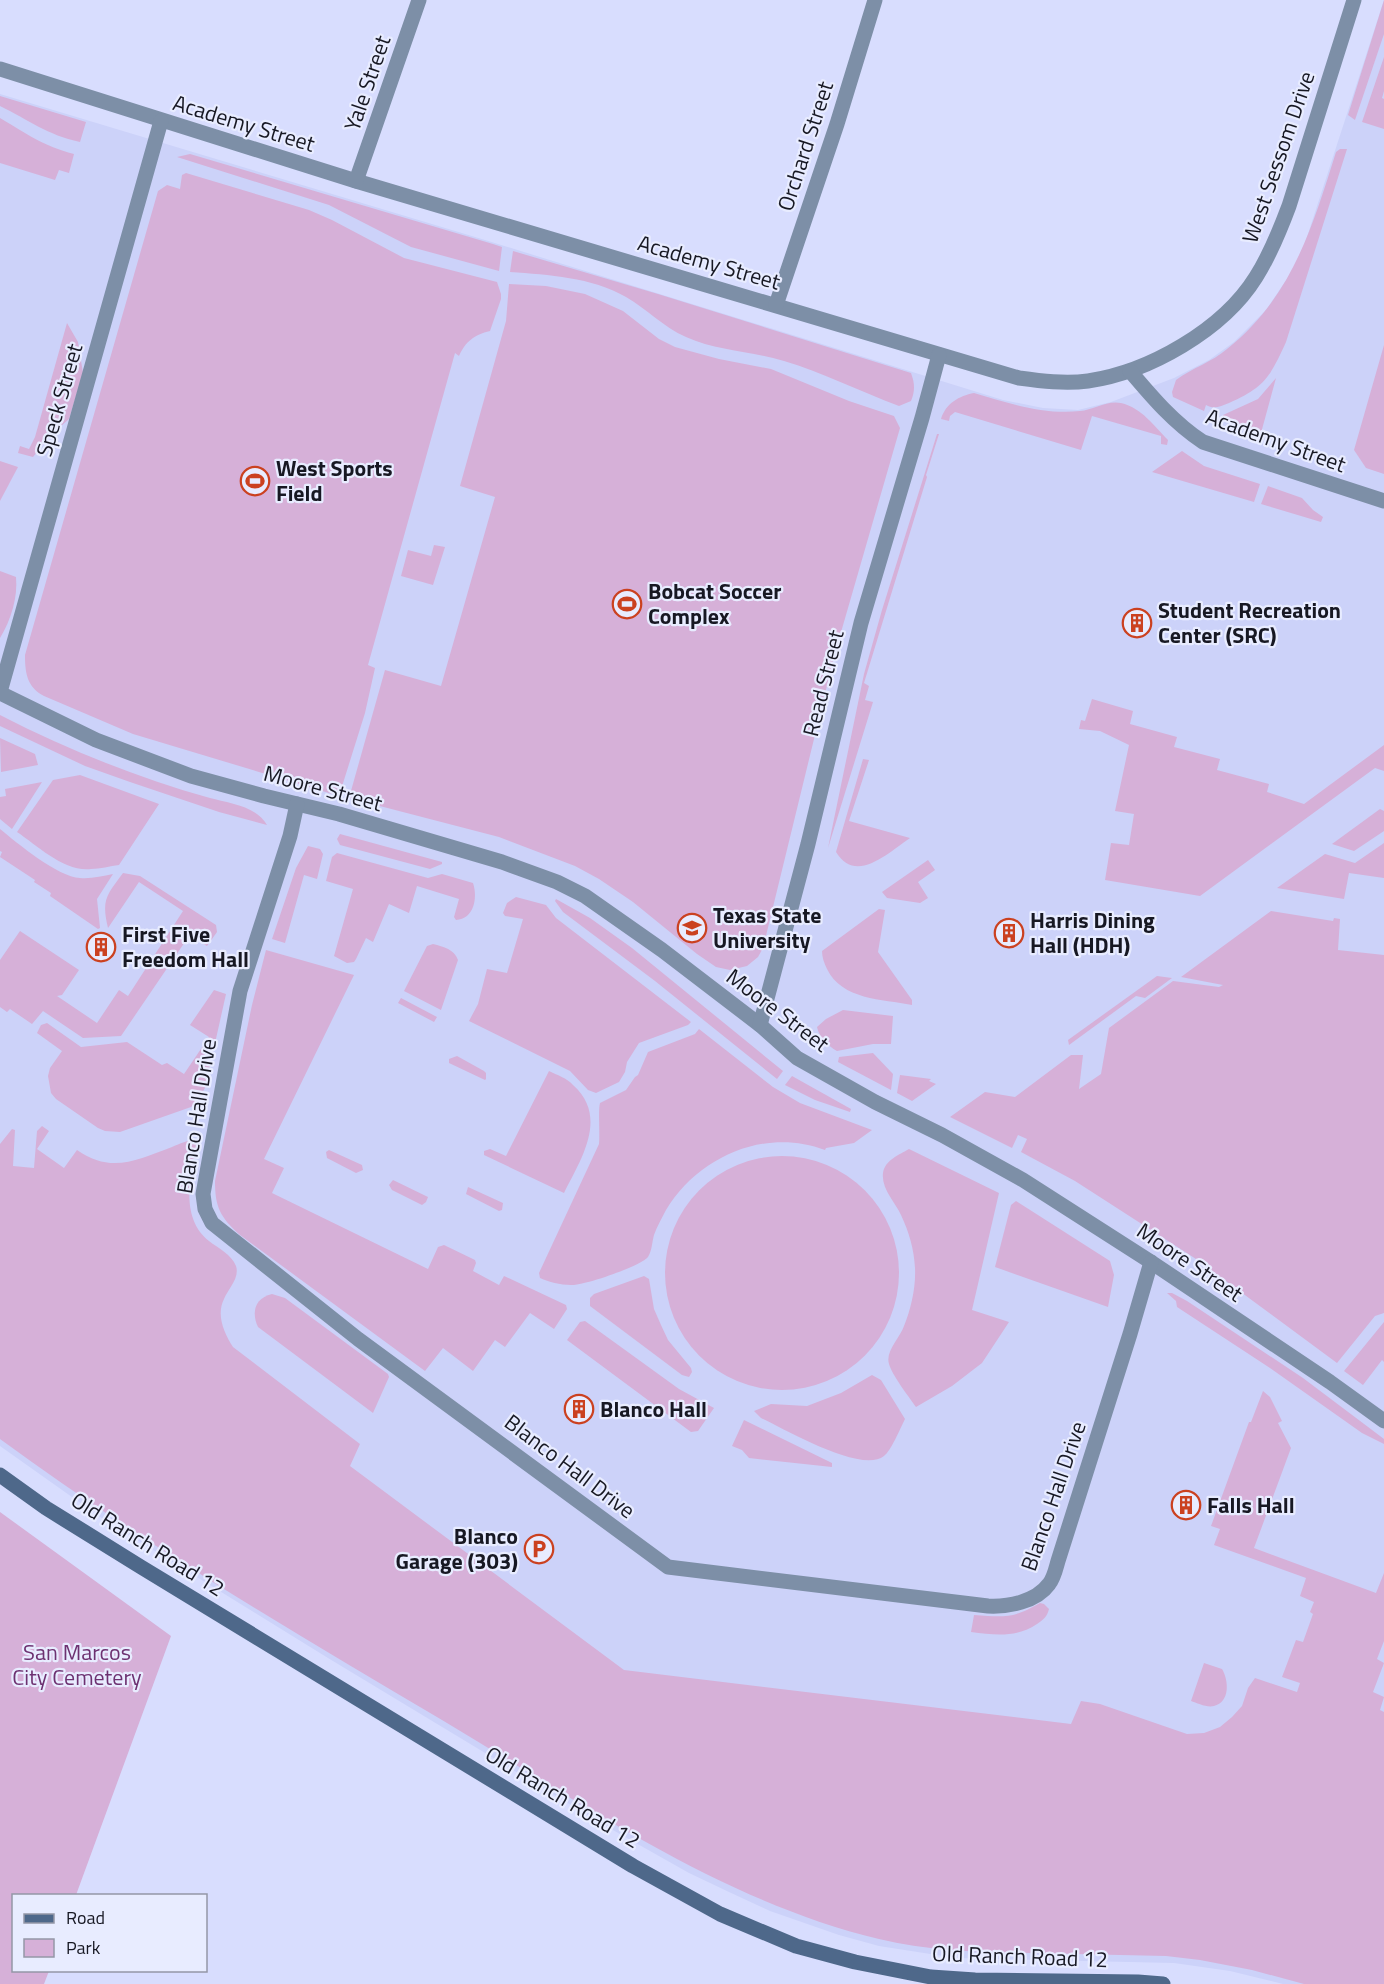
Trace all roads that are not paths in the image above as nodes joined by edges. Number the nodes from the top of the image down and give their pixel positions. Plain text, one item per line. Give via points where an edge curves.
1 (420, 0) edge
2 (875, 0) edge
3 (1354, 0) edge
4 (0, 69) edge
5 (161, 121) junction
6 (356, 182) junction
7 (776, 305) junction
8 (939, 355) junction
9 (1130, 371) junction
10 (1384, 501) edge
11 (0, 692) edge
12 (297, 804) junction
13 (760, 1026) junction
14 (1151, 1262) junction
15 (1384, 1421) edge
16 (0, 1475) edge
17 (1163, 1984) edge

1 - 6 street, Yale Street
2 - 7 street, Orchard Street
3 - 9 street, West Sessom Drive via 1289,206 1255,278 1207,330
4 - 5 street, Academy Street
5 - 6 street, Academy Street
5 - 11 street, Speck Street
6 - 7 street, Academy Street
7 - 8 street, Academy Street
8 - 9 street, Academy Street via 1038,380 1087,381
8 - 13 street, Read Street via 861,623
9 - 10 street, Academy Street via 1162,409 1203,442
11 - 12 street, Moore Street via 96,740 158,764
12 - 13 street, Moore Street via 491,859 557,882 609,911
12 - 14 street, Blanco Hall Drive via 240,992 203,1194 205,1209 212,1223 349,1332 668,1567 988,1605 1014,1605 1037,1594 1049,1584 1058,1561
13 - 14 street, Moore Street via 797,1058 1023,1180
14 - 15 street, Moore Street
16 - 17 main road, Old Ranch Road 12 via 172,1586 633,1866 720,1914 796,1946 931,1977

